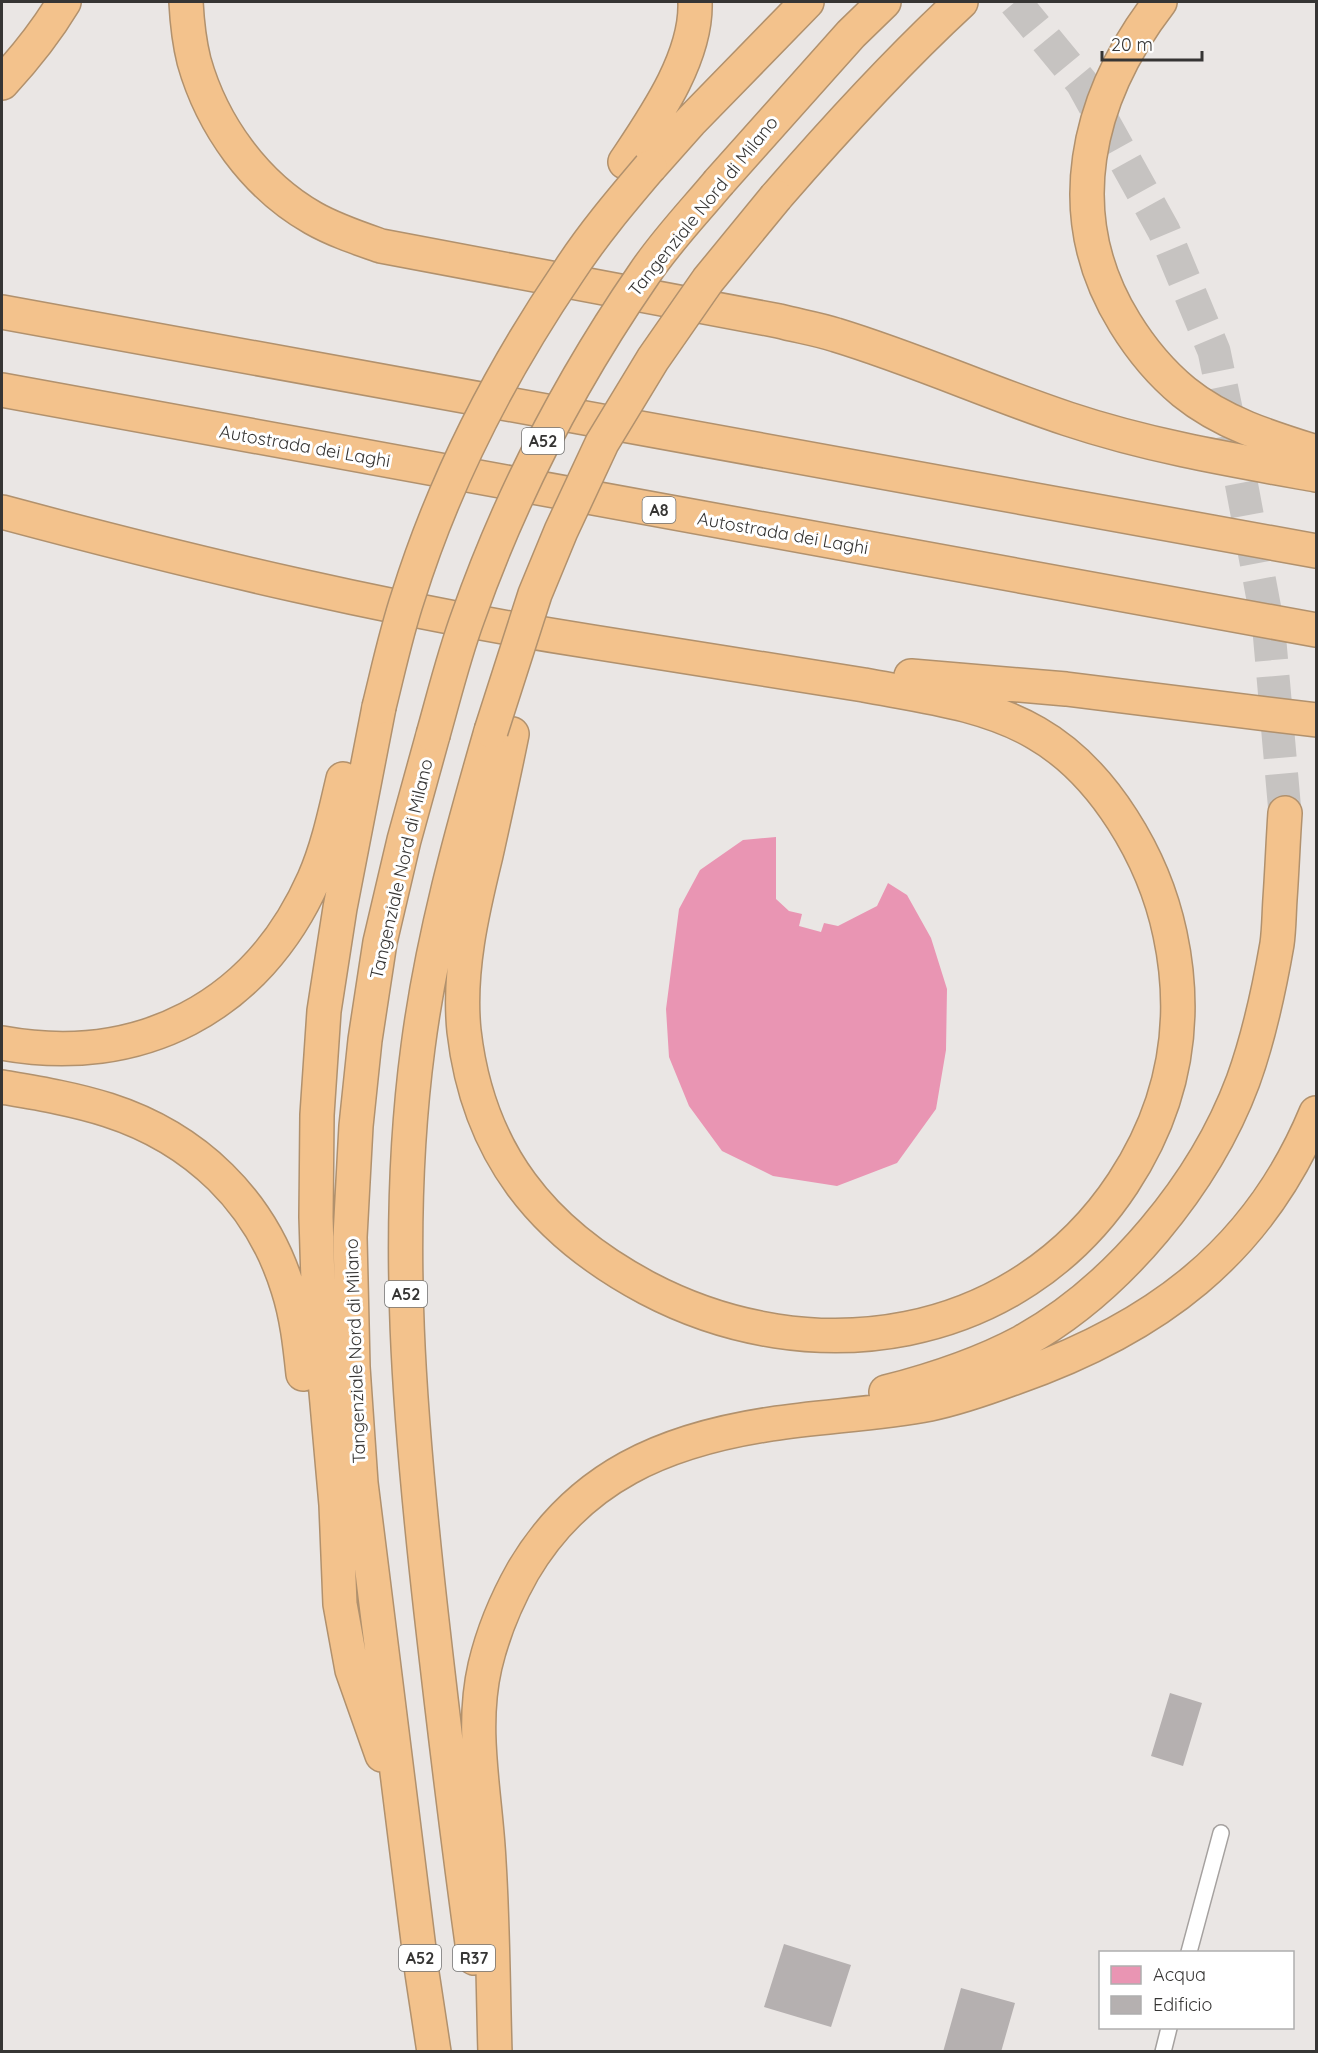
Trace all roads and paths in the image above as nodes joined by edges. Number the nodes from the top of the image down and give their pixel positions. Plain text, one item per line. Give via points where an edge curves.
1 (64, 2) edge
2 (186, 2) edge
3 (696, 2) edge
4 (807, 2) edge
5 (884, 2) edge
6 (961, 2) edge
7 (1161, 2) edge
8 (2, 83) edge
9 (637, 164) junction
10 (2, 312) edge
11 (2, 390) edge
12 (1317, 452) edge
13 (1317, 475) edge
14 (2, 512) edge
15 (1317, 551) edge
16 (1317, 630) edge
17 (751, 666) junction
18 (369, 702) junction
19 (1317, 720) edge
20 (501, 732) junction
21 (1285, 813) tunnel mouth
22 (2, 1043) edge
23 (2, 1087) edge
24 (1317, 1113) edge
25 (769, 1424) junction
26 (340, 1604) junction
27 (1221, 1833) dead end
28 (409, 1864) junction
29 (461, 1864) joint
30 (1190, 1951) edge
31 (1169, 2029) edge
32 (434, 2052) edge
33 (488, 2052) edge
34 (495, 2052) edge
35 (1163, 2052) edge

1 - 8 highway via 45,32
2 - 13 highway via 194,59 203,89 232,143 280,195 313,218 348,234 393,248 835,334 1128,437 1177,450
3 - 9 highway via 679,73 647,129
4 - 9 highway via 690,122
5 - 28 highway, Tangenziale Nord di Milano / A52, bridge via 843,42 645,271 587,361 542,442 468,618 404,840 380,942 365,1040 350,1237 361,1483
6 - 20 highway, A52, bridge via 851,111 776,197 708,280 653,359 602,443 535,594
7 - 12 highway via 1118,68 1097,120 1086,186 1096,262 1111,300 1132,334 1155,365 1184,392 1241,426
9 - 18 highway, bridge via 613,211 569,270 495,392 435,522 407,598 364,678
10 - 15 highway
11 - 16 highway, Autostrada dei Laghi / A8
14 - 17 highway via 261,578 400,607 587,642
17 - 19 highway via 1066,689
17 - 20 highway via 965,705 1033,730 1059,748 1102,791 1137,845 1160,894 1174,957 1178,1024 1174,1060 1152,1134 1115,1196 1091,1227 1056,1260 1020,1286 945,1320 869,1336 830,1336 790,1334 706,1314 662,1296 596,1258 570,1238 524,1189 488,1127 477,1095 464,1028 462,994 474,905 503,782
18 - 22 highway via 315,879 290,925 256,968 213,1005 143,1038 83,1048
18 - 26 highway via 324,1011 317,1115 319,1313 336,1505
20 - 29 highway, A52 via 459,840 432,964 418,1046 406,1205 410,1396
21 - 25 highway via 1277,942 1244,1080 1206,1158 1155,1228 1092,1292 1022,1342 955,1372
23 - 26 highway via 108,1110 168,1136 226,1182 254,1218 279,1267 294,1312 314,1475
24 - 25 highway via 1289,1170 1245,1233 1193,1284 1126,1329 1034,1371 931,1404
25 - 34 highway via 679,1445 596,1487 547,1535 506,1602 484,1667 477,1738 489,1860
26 - 28 highway via 352,1670 396,1797
27 - 30 lane
28 - 32 highway, Tangenziale Nord di Milano / A52
29 - 33 highway, R37
31 - 35 lane

